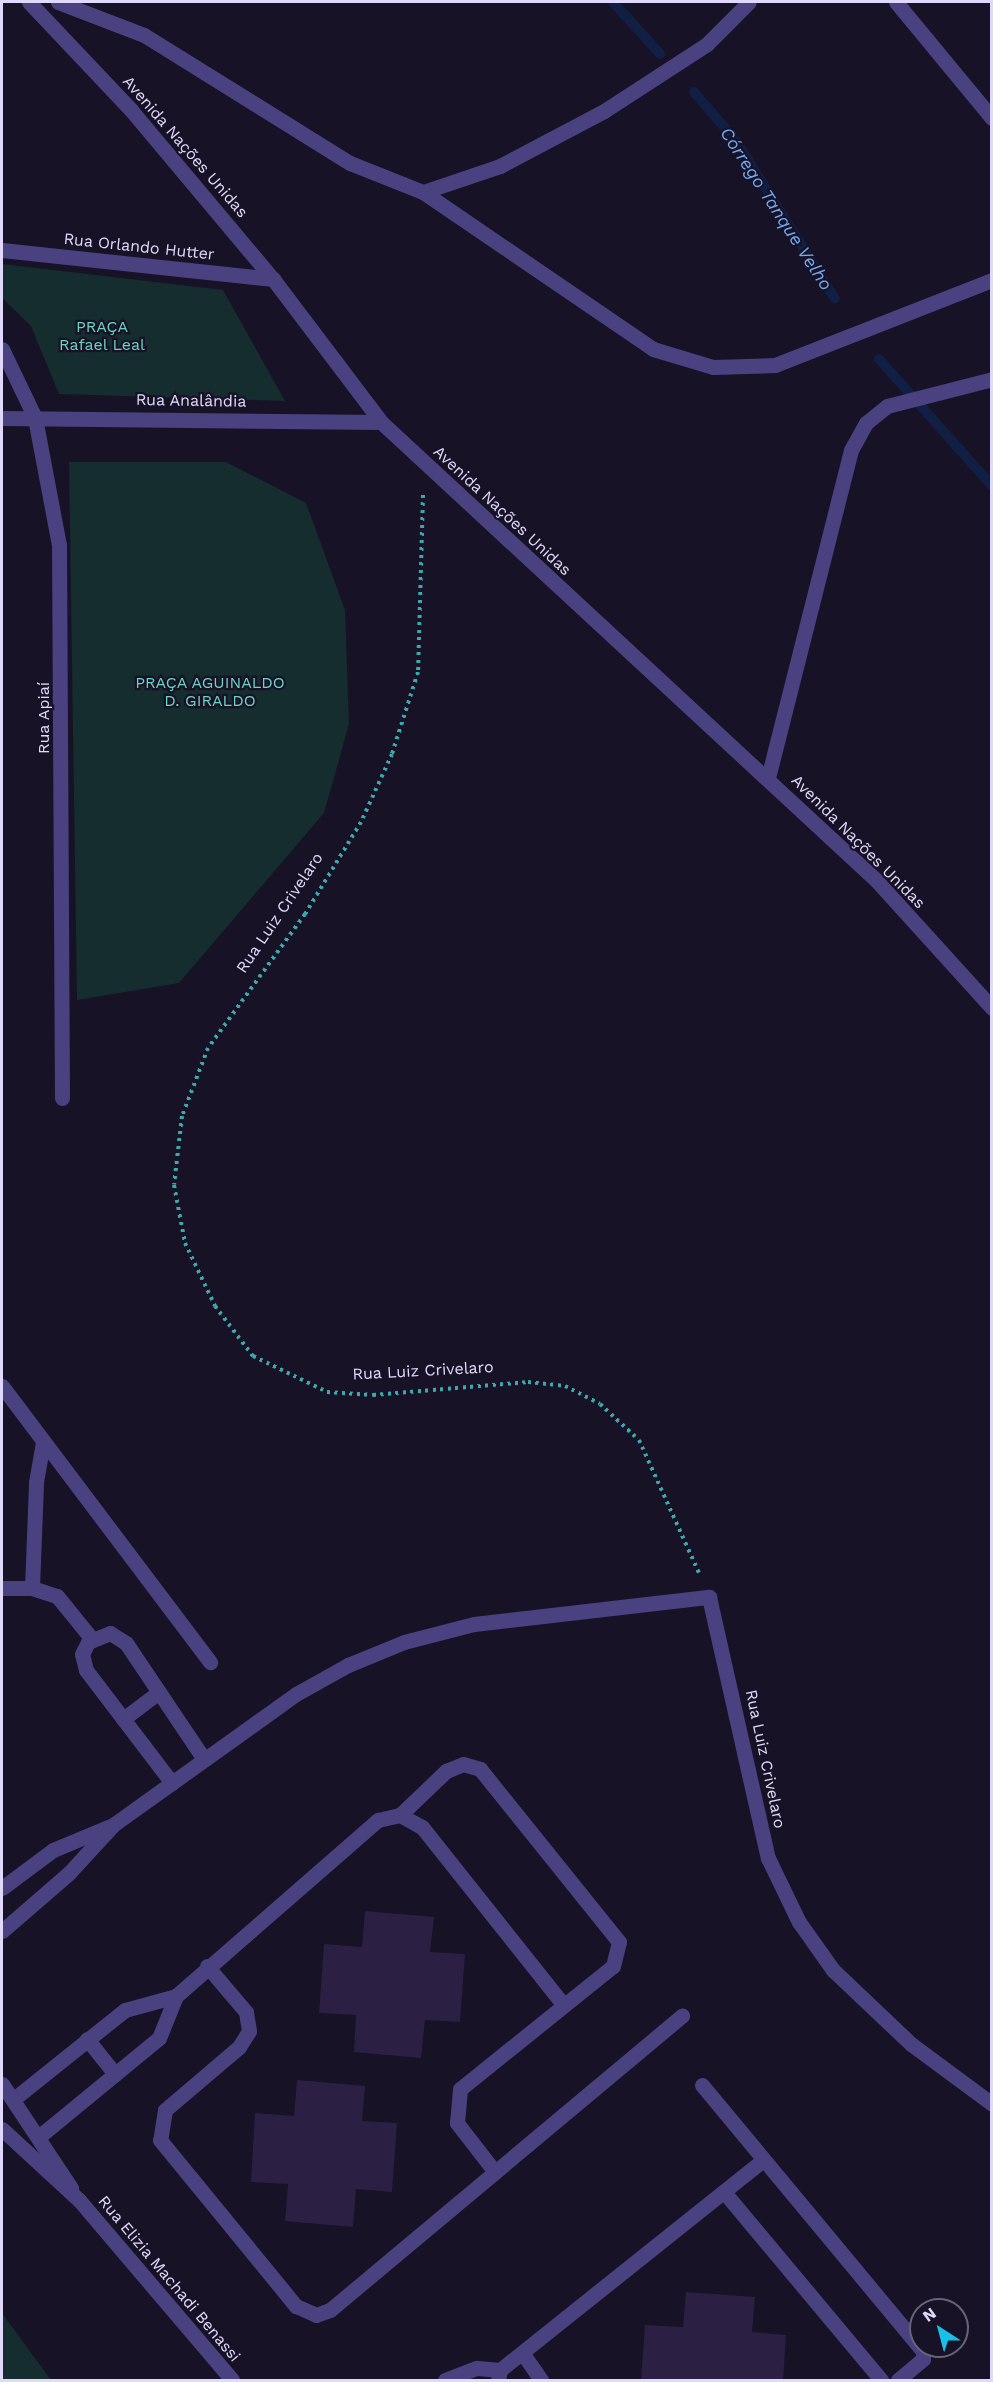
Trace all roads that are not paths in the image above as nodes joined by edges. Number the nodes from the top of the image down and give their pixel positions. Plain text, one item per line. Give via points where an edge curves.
1 (29, 2) edge
2 (58, 2) edge
3 (749, 2) edge
4 (896, 2) edge
5 (992, 118) edge
6 (423, 192) junction
7 (2, 250) edge
8 (273, 279) junction
9 (992, 280) edge
10 (2, 350) edge
11 (992, 379) edge
12 (2, 418) edge
13 (34, 418) junction
14 (381, 422) junction
15 (768, 778) junction
16 (992, 1008) edge
17 (62, 1098) dead end
18 (2, 1386) edge
19 (43, 1443) junction
20 (2, 1588) edge
21 (32, 1588) junction
22 (92, 1639) junction
23 (210, 1662) dead end
24 (159, 1692) junction
25 (123, 1719) junction
26 (204, 1759) junction
27 (172, 1783) junction
28 (400, 1815) junction
29 (113, 1825) junction
30 (2, 1888) edge
31 (2, 1931) edge
32 (207, 1966) junction
33 (176, 1996) junction
34 (562, 2003) junction
35 (682, 2016) dead end
36 (87, 2039) junction
37 (115, 2074) junction
38 (2, 2084) edge
39 (702, 2085) dead end
40 (15, 2098) junction
41 (992, 2104) edge
42 (2, 2129) edge
43 (41, 2135) junction
44 (763, 2160) junction
45 (495, 2172) junction
46 (724, 2192) junction
47 (79, 2200) junction
48 (523, 2354) junction
49 (499, 2375) edge
50 (232, 2380) edge
51 (445, 2380) edge
52 (542, 2380) edge
53 (881, 2380) edge
54 (897, 2380) edge

1 - 8 street, Avenida Nações Unidas via 131,110
2 - 6 street via 90,10 144,35 350,163
3 - 6 street via 707,44 604,111 500,166
4 - 5 street
6 - 9 street via 653,349 713,367 775,365
7 - 8 street, Rua Orlando Hutter
8 - 14 street, Avenida Nações Unidas
10 - 13 street, Rua Apiaí
11 - 15 street via 887,406 866,423 856,441
12 - 13 street, Rua Analândia
13 - 14 street, Rua Analândia
13 - 17 street, Rua Apiaí via 52,492 60,555
14 - 15 street, Avenida Nações Unidas
15 - 16 street, Avenida Nações Unidas via 876,880
18 - 19 street
19 - 21 street via 36,1482
19 - 23 street
20 - 21 street
21 - 22 street via 69,1607
22 - 24 street via 106,1634 119,1637
22 - 25 street via 83,1650 82,1662
24 - 25 street
24 - 26 street
25 - 27 street
26 - 27 street
26 - 41 street, Rua Luiz Crivelaro via 296,1694 404,1642 535,1614 710,1597 768,1858 799,1922 833,1970 911,2044
27 - 29 street
28 - 32 street via 378,1820
28 - 34 street via 422,1827
28 - 34 street via 456,1766 472,1765 486,1776 619,1942 613,1966
29 - 30 street via 53,1850
29 - 31 street via 69,1873
32 - 33 street
32 - 45 street via 246,2012 249,2031 239,2047 165,2110 160,2140 302,2311 316,2315 330,2310
33 - 36 street via 138,2003
33 - 37 street via 159,2038
34 - 45 street via 460,2090 457,2123
35 - 45 street
36 - 37 street
36 - 40 street
37 - 43 street
38 - 40 street, Rua Elizia Machadi Benassi
39 - 44 street
40 - 43 street, Rua Elizia Machadi Benassi
42 - 47 street, Rua Elizia Machadi Benassi
43 - 47 street, Rua Elizia Machadi Benassi
44 - 46 street
44 - 54 street via 923,2351 923,2359
46 - 48 street
46 - 53 street
47 - 50 street, Rua Elizia Machadi Benassi
48 - 49 street
48 - 52 street
49 - 51 street via 468,2369

